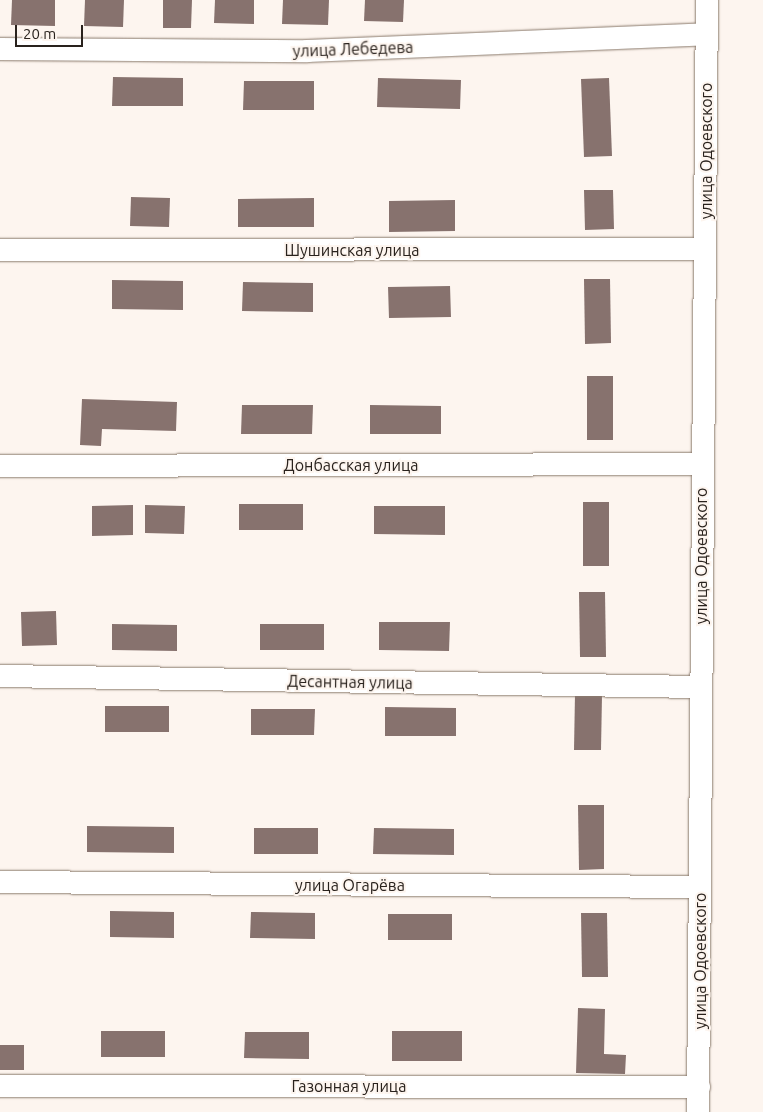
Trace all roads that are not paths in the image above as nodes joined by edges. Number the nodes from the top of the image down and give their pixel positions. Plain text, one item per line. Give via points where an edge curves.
1 (707, 0) edge
2 (707, 34) junction
3 (0, 49) edge
4 (705, 249) junction
5 (0, 250) edge
6 (701, 464) junction
7 (0, 466) edge
8 (0, 676) edge
9 (700, 688) junction
10 (0, 882) edge
11 (700, 887) junction
12 (0, 1086) edge
13 (698, 1086) junction
14 (698, 1112) edge

1 - 2 street, улица Одоевского
2 - 3 street, улица Лебедева via 307,51
2 - 4 street, улица Одоевского
4 - 5 street, Шушинская улица
4 - 6 street, улица Одоевского
6 - 7 street, Донбасская улица
6 - 9 street, улица Одоевского
8 - 9 street, Десантная улица
9 - 11 street, улица Одоевского
10 - 11 street, улица Огарёва
11 - 13 street, улица Одоевского
12 - 13 street, Газонная улица
13 - 14 street, улица Одоевского

